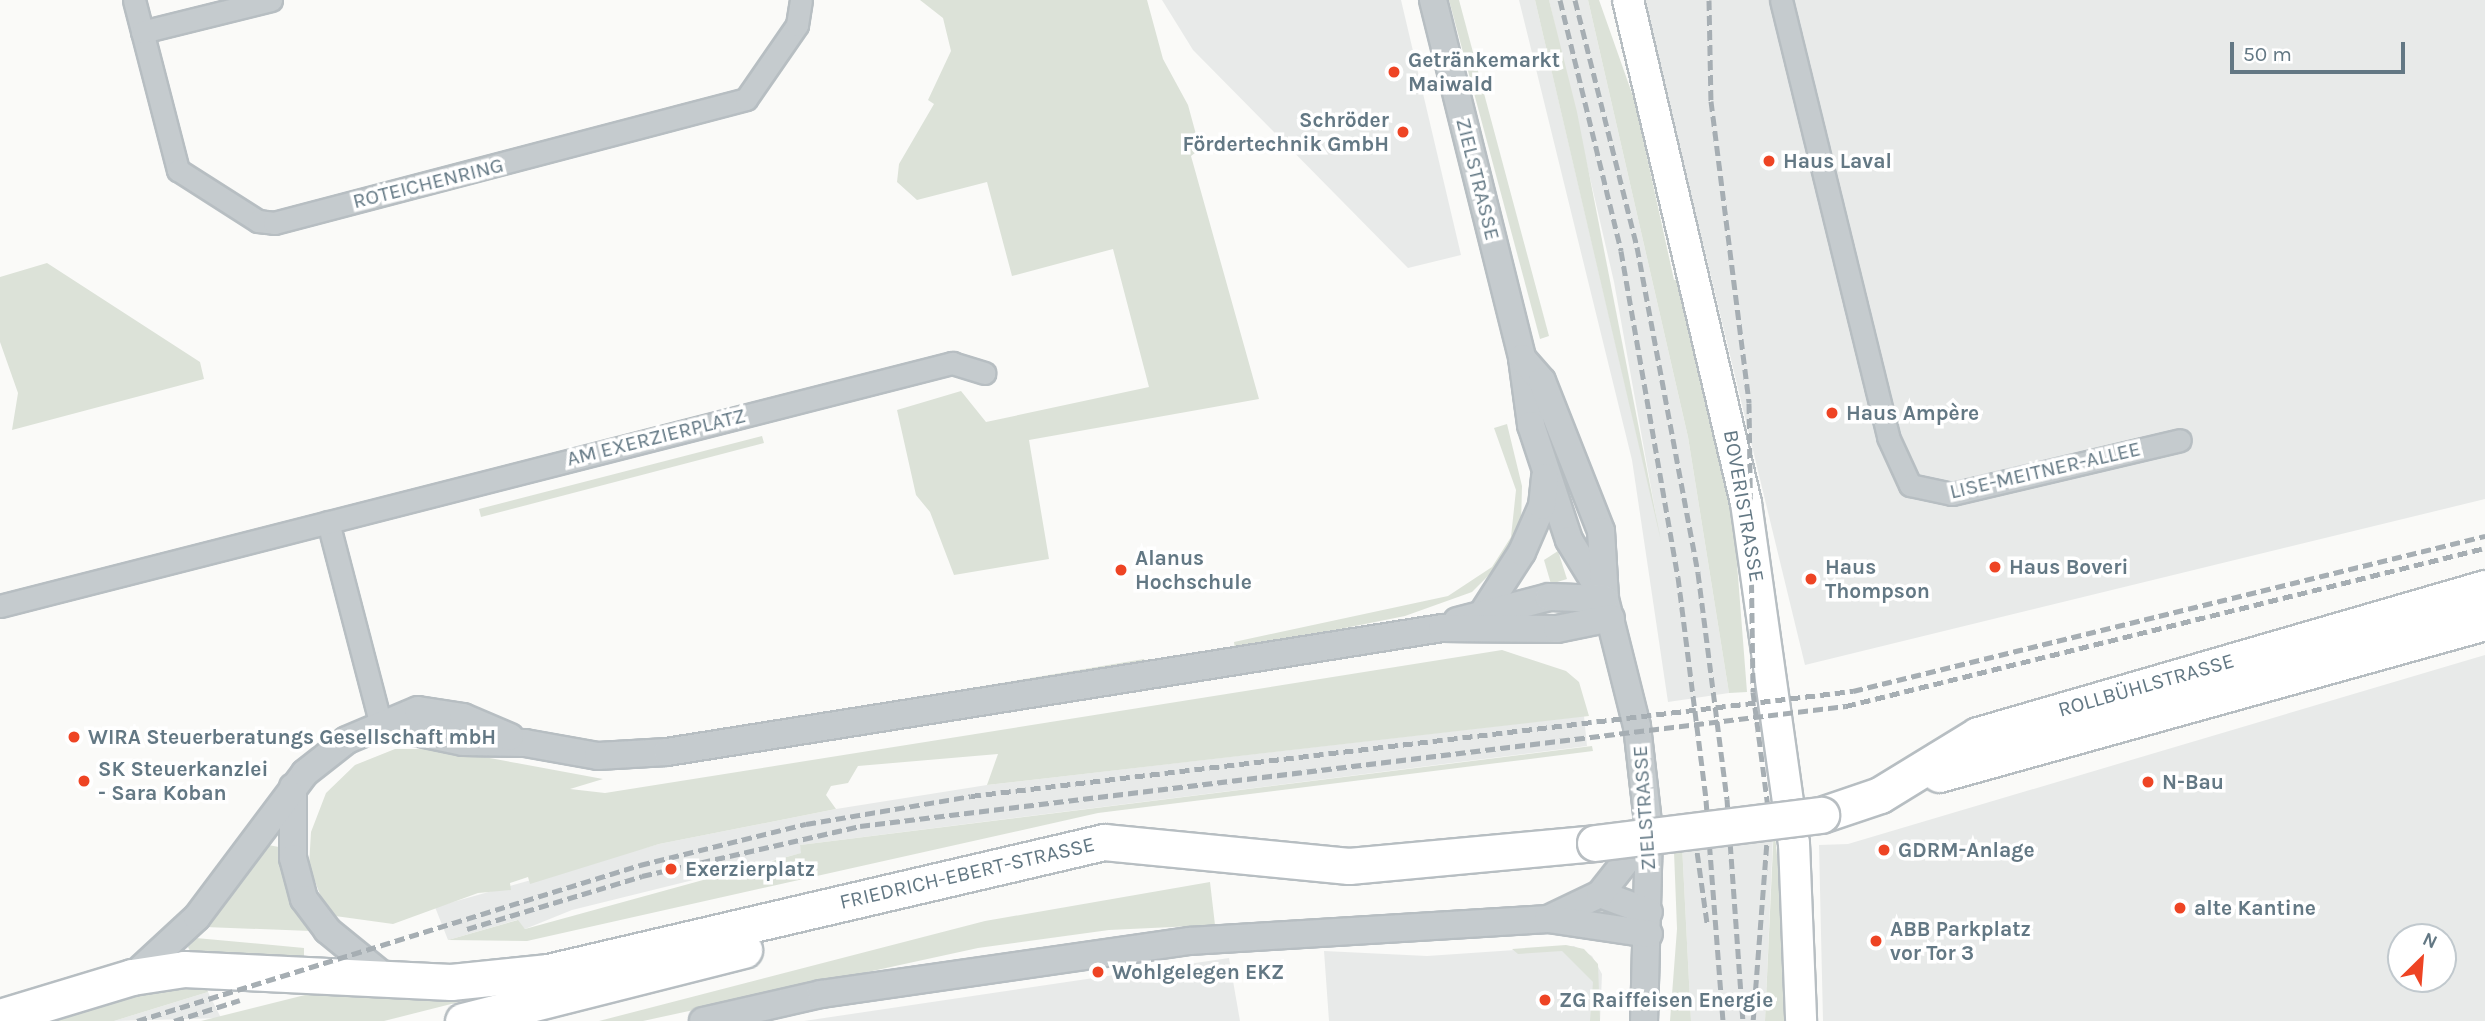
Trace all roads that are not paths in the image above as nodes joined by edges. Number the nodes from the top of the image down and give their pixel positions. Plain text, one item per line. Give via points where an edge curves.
1 (134, 0) edge
2 (271, 0) edge
3 (801, 0) edge
4 (1433, 0) edge
5 (1628, 0) edge
6 (1782, 0) edge
7 (142, 32) junction
8 (1522, 358) junction
9 (984, 373) dead end
10 (2180, 440) dead end
11 (1545, 471) junction
12 (328, 522) junction
13 (2485, 588) edge
14 (0, 606) edge
15 (1608, 608) junction
16 (1484, 611) junction
17 (2485, 622) edge
18 (1441, 628) junction
19 (380, 725) junction
20 (293, 788) junction
21 (1823, 820) junction
22 (1648, 832) junction
23 (1597, 849) junction
24 (1600, 894) junction
25 (1548, 919) junction
26 (1649, 923) junction
27 (132, 977) junction
28 (387, 979) junction
29 (0, 1017) edge
30 (463, 1021) edge
31 (703, 1021) edge
32 (1644, 1021) edge
33 (1801, 1021) edge

1 - 7 street, ROTEICHENRING
2 - 7 street
3 - 7 street, ROTEICHENRING via 797,25 746,99 274,223 258,221 177,170
4 - 8 street, ZIELSTRASSE
5 - 33 main road, BOVERISTRASSE via 1746,503 1792,829
6 - 10 street, LISE-MEITNER-ALLEE via 1888,437 1910,485 1952,494
8 - 11 street, ZIELSTRASSE via 1525,404
8 - 15 street, ZIELSTRASSE via 1542,381 1601,531
9 - 12 street, AM EXERZIERPLATZ via 952,363
11 - 15 street, ZIELSTRASSE via 1569,540
11 - 16 street via 1542,506 1522,552
12 - 14 street, AM EXERZIERPLATZ
12 - 19 street
13 - 21 main road, ROLLBÜHLSTRASSE via 1978,734 1880,795
15 - 16 street via 1575,594
15 - 18 street via 1557,629
15 - 22 street, ZIELSTRASSE via 1637,726
16 - 18 street
17 - 21 main road, ROLLBÜHLSTRASSE via 1943,771 1866,817
18 - 19 street via 667,752 598,755 525,743 463,742
19 - 20 street, FRIEDRICH-EBERT-STRASSE via 332,750
20 - 27 street, FRIEDRICH-EBERT-STRASSE via 197,917
20 - 28 street via 293,858 303,899 327,930
21 - 23 main road, bridge
22 - 24 street
22 - 26 street, ZIELSTRASSE
23 - 28 main road, FRIEDRICH-EBERT-STRASSE via 1349,866 1104,842 548,972 451,982
23 - 30 main road, FRIEDRICH-EBERT-STRASSE via 1379,881 1153,858 975,892
24 - 25 street
24 - 26 street
25 - 26 street
25 - 31 street via 1189,941 821,993
26 - 32 street, ZIELSTRASSE
27 - 28 main road, FRIEDRICH-EBERT-STRASSE via 251,969
27 - 29 main road, FRIEDRICH-EBERT-STRASSE

